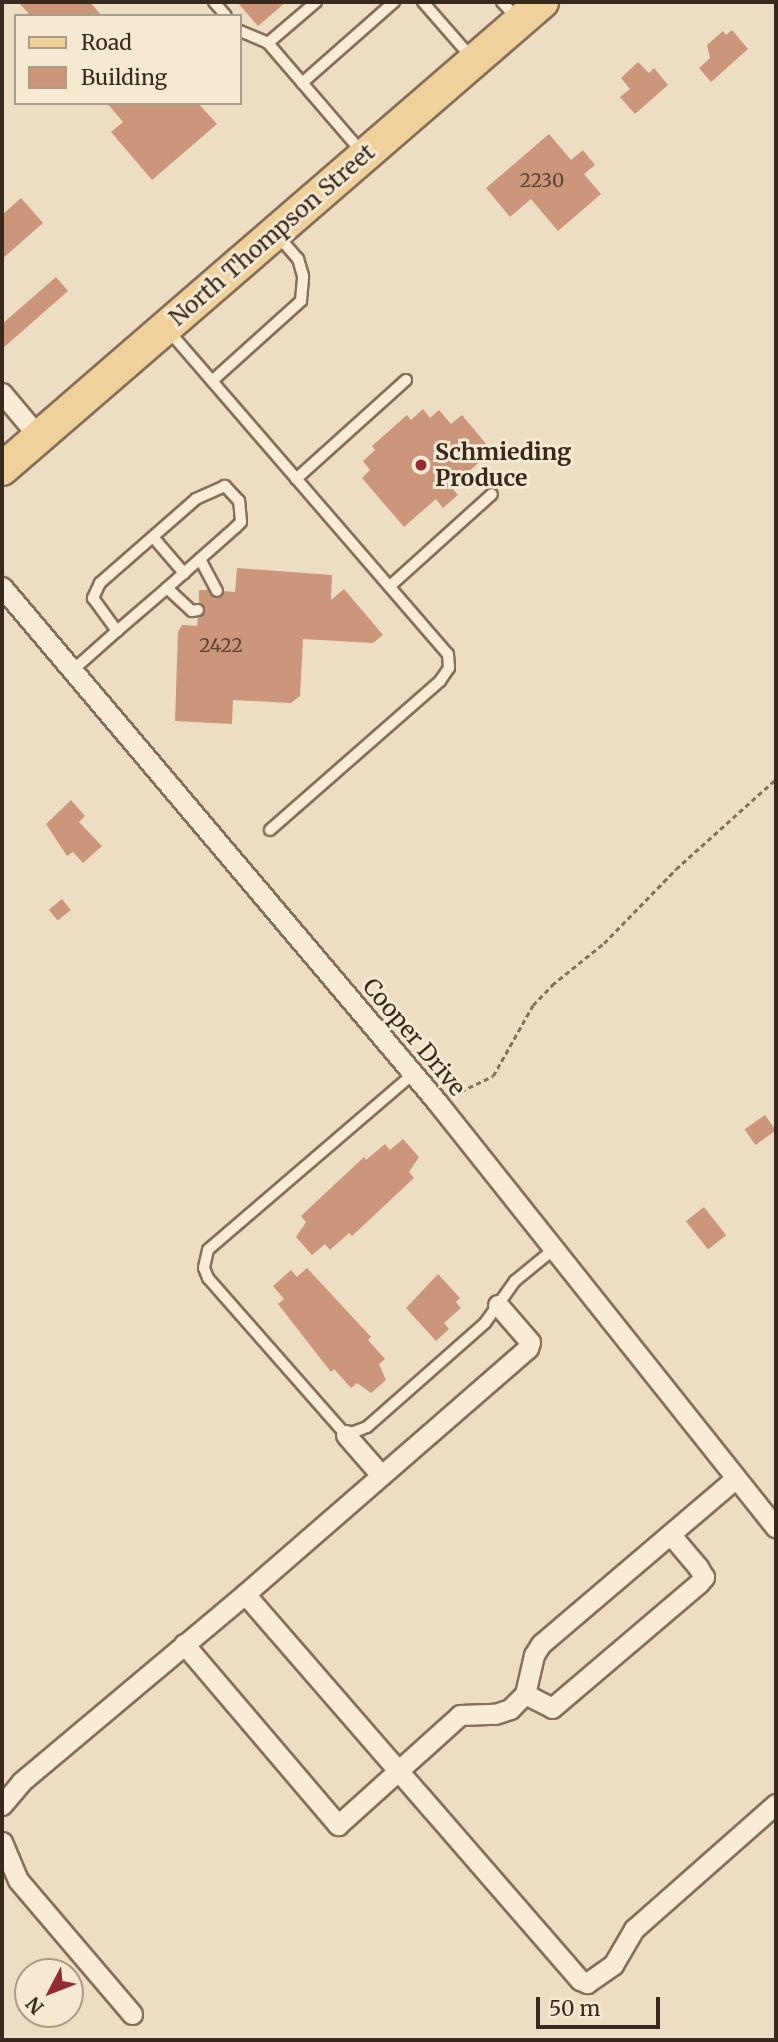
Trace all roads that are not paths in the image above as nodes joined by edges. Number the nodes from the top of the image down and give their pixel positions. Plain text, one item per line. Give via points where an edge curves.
1 (316, 2) edge
2 (394, 2) edge
3 (422, 2) edge
4 (522, 8) edge
5 (242, 32) edge
6 (268, 43) junction
7 (474, 60) junction
8 (302, 83) junction
9 (364, 155) junction
10 (275, 232) junction
11 (165, 327) junction
12 (406, 380) dead end
13 (212, 381) junction
14 (2, 393) edge
15 (38, 436) junction
16 (2, 469) edge
17 (296, 479) junction
18 (492, 494) dead end
19 (153, 537) junction
20 (200, 559) junction
21 (184, 573) junction
22 (390, 586) junction
23 (2, 587) edge
24 (167, 588) junction
25 (217, 591) dead end
26 (198, 610) dead end
27 (117, 631) junction
28 (73, 670) junction
29 (270, 830) dead end
30 (413, 1074) junction
31 (554, 1249) junction
32 (498, 1305) junction
33 (346, 1435) junction
34 (381, 1475) junction
35 (736, 1478) junction
36 (776, 1528) edge
37 (670, 1534) junction
38 (245, 1594) junction
39 (184, 1644) junction
40 (525, 1694) junction
41 (398, 1770) junction
42 (776, 1804) edge
43 (2, 1805) edge
44 (2, 1842) edge
45 (132, 2014) dead end

1 - 6 lane
2 - 8 lane
3 - 7 lane
4 - 7 main road, North Thompson Street
5 - 6 lane
6 - 8 lane
7 - 9 main road, North Thompson Street
8 - 9 lane
9 - 10 main road, North Thompson Street
10 - 11 main road, North Thompson Street
10 - 13 lane via 298,259 303,276 301,301
11 - 13 lane
11 - 15 main road, North Thompson Street
12 - 17 lane
13 - 17 lane
14 - 15 street
15 - 16 main road, North Thompson Street
17 - 22 lane
18 - 22 lane
19 - 20 lane via 196,499 225,486 239,500 243,515
19 - 21 lane
19 - 27 lane via 93,592 97,607
20 - 21 lane
20 - 25 lane
21 - 24 lane
22 - 29 lane via 440,642 448,654 449,668 440,681
23 - 28 street, Cooper Drive
24 - 26 lane via 192,611
24 - 27 lane
27 - 28 lane
28 - 30 street, Cooper Drive
30 - 31 street, Cooper Drive
30 - 33 lane via 215,1244 205,1259 208,1278
31 - 32 lane via 515,1281
31 - 35 street, Cooper Drive
32 - 33 lane via 485,1323 368,1427
32 - 34 street via 530,1342 528,1348
33 - 34 street
34 - 38 street
35 - 36 street, Cooper Drive
35 - 37 street
37 - 40 street via 541,1643
37 - 40 street via 704,1577 699,1583 552,1708
38 - 39 street
38 - 41 street
39 - 41 street via 338,1825
39 - 43 street via 21,1782
40 - 41 street via 510,1709 495,1714 460,1714
41 - 42 street via 587,1983 613,1965 634,1929
44 - 45 street via 18,1880

